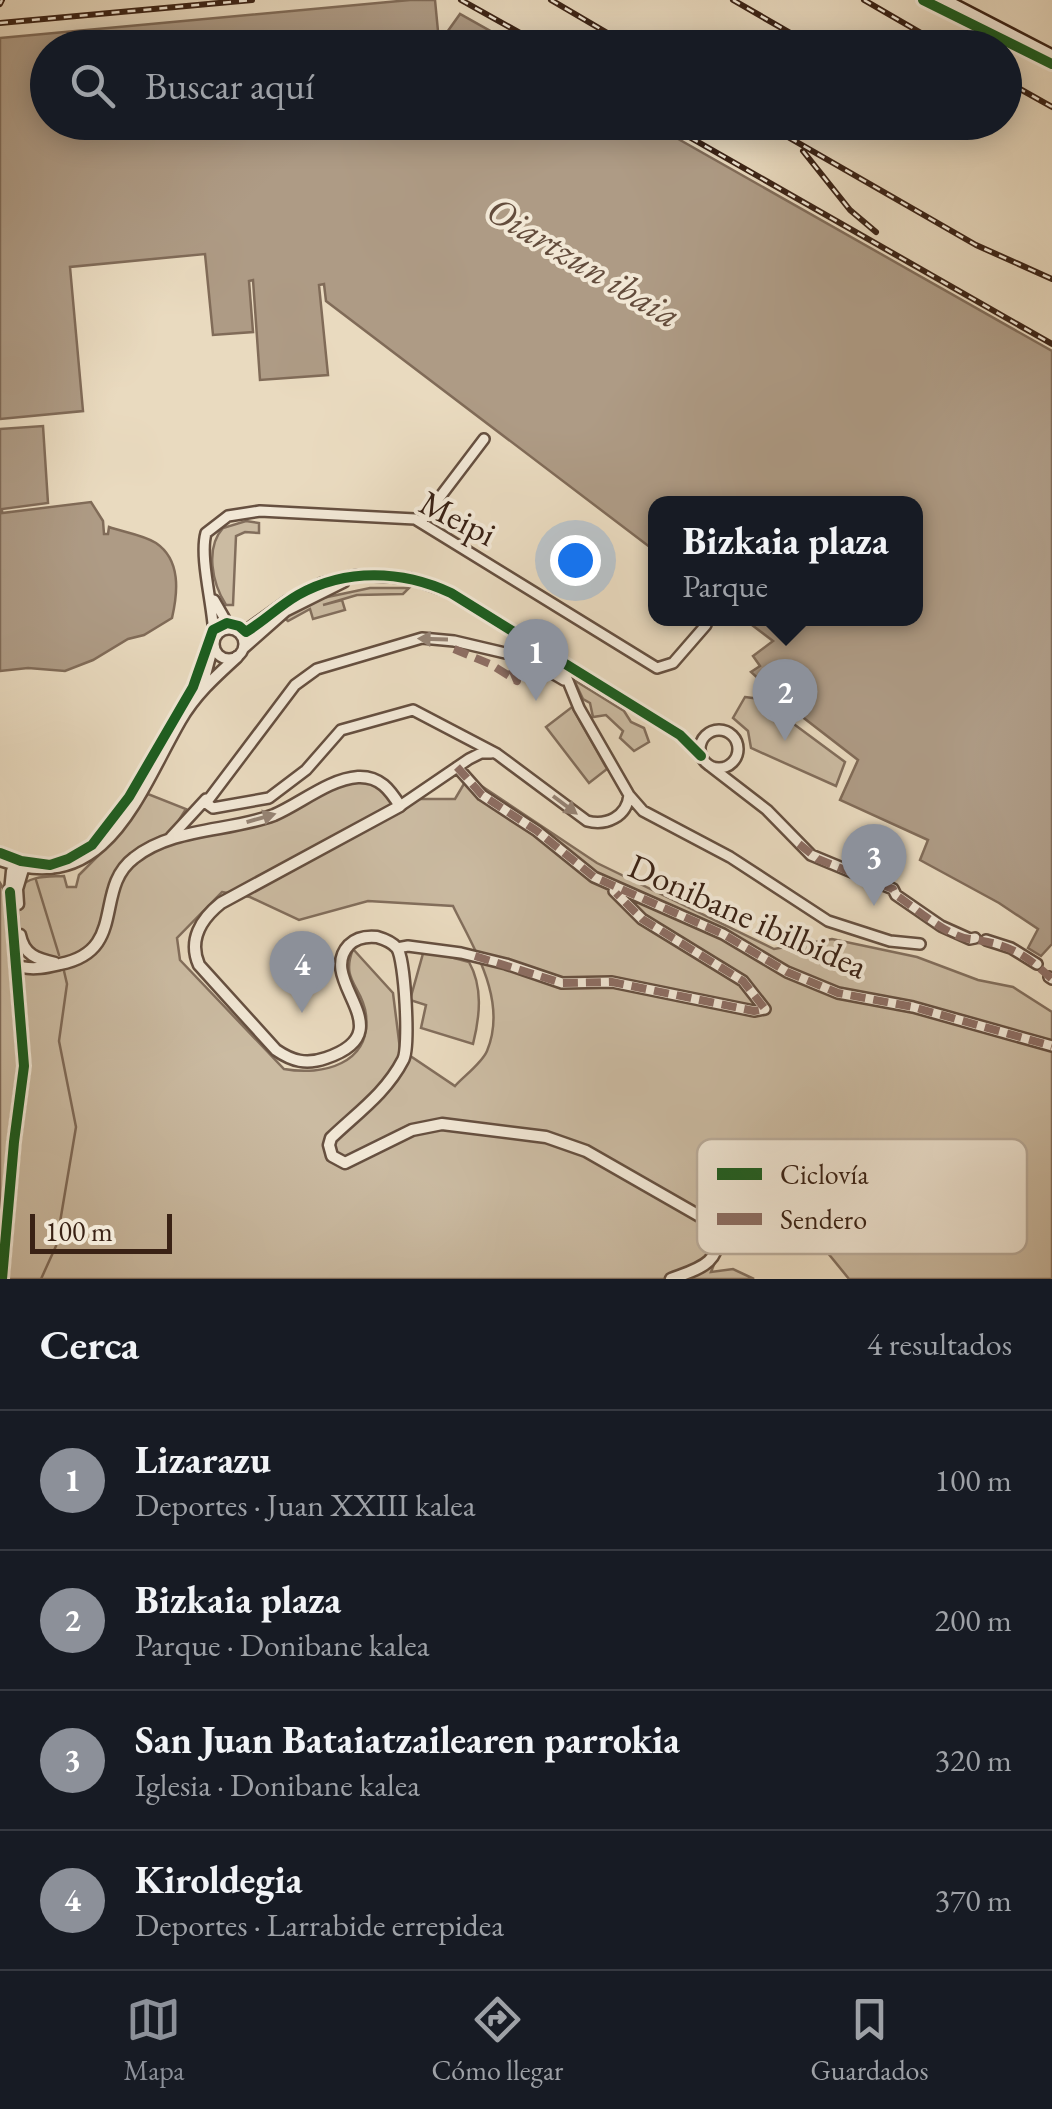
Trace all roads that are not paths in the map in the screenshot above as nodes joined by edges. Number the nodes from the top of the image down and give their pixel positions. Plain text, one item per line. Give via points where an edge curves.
1 (944, 0) edge
2 (966, 5) edge
3 (1008, 30) edge
4 (1022, 38) edge
5 (1052, 56) edge
6 (484, 439) dead end
7 (421, 522) junction
8 (366, 575) junction
9 (211, 594) junction
10 (705, 626) edge
11 (230, 628) junction
12 (241, 634) junction
13 (214, 642) junction
14 (540, 648) junction
15 (240, 653) junction
16 (528, 659) junction
17 (558, 659) junction
18 (576, 670) junction
19 (566, 681) junction
20 (200, 692) junction
21 (680, 735) junction
22 (705, 736) junction
23 (498, 754) junction
24 (701, 756) junction
25 (710, 766) junction
26 (456, 768) junction
27 (629, 795) junction
28 (206, 802) junction
29 (400, 806) junction
30 (166, 840) junction
31 (0, 860) edge
32 (22, 868) junction
33 (0, 871) edge
34 (609, 886) junction
35 (10, 892) junction
36 (17, 938) junction
37 (920, 944) dead end
38 (397, 948) junction
39 (42, 964) junction
40 (1037, 964) dead end
41 (21, 975) junction
42 (1052, 1046) edge
43 (697, 1214) edge
44 (715, 1254) edge
45 (2, 1279) edge
46 (670, 1279) edge

1 - 2 main road
2 - 3 main road
4 - 5 main road
6 - 7 street
7 - 9 street, Meipi via 272,511 228,516 204,542
7 - 10 street, Meipi via 653,666 673,663
8 - 12 street via 310,588
8 - 14 street via 438,587
8 - 15 street via 286,611
9 - 11 street, Meipi
9 - 13 street, Meipi
11 - 12 street
11 - 13 street via 220,630
12 - 15 street
13 - 15 street via 222,658
13 - 20 street
14 - 16 street via 540,659
14 - 17 street
15 - 20 street
16 - 19 street
16 -> 28 street via 422,638 317,669 295,685
17 - 18 street
17 - 19 street
18 - 19 street via 567,672
18 - 21 street
19 - 27 street
20 - 32 street via 145,786 101,844 70,866
21 - 22 street
21 - 24 street
22 - 24 street
22 - 25 street via 726,731 738,746 732,764
23 - 26 street via 481,753
23 -> 27 street via 592,822 614,819
23 - 28 street via 423,713 403,711 342,730 269,798 216,807
24 - 25 street
25 - 40 street via 768,810 810,855 893,889 970,940 981,938
26 - 29 street
26 - 34 street, Donibane ibilbidea via 490,801
27 - 37 street via 656,819 730,856 828,922
28 - 30 street
30 -> 29 street via 272,816 354,777 384,785
29 - 38 street via 221,903 194,943 199,965 276,1050 309,1062 340,1052 359,1032 340,968 345,950 370,937
30 - 39 street via 127,864 114,885 102,936 85,955
31 - 32 street
32 - 35 street via 12,871
32 - 36 street
33 - 35 street
34 - 38 street via 642,919 743,981 764,1009 612,982 572,985 460,953
34 - 42 street, Donibane ibilbidea via 838,993
35 - 36 street
36 - 39 street
36 - 41 street
38 - 43 street via 407,1052 375,1099 331,1138 332,1156 345,1162 412,1130 442,1124 526,1134 573,1144
39 - 41 street
41 - 45 street via 24,1066
44 - 46 street via 710,1264

